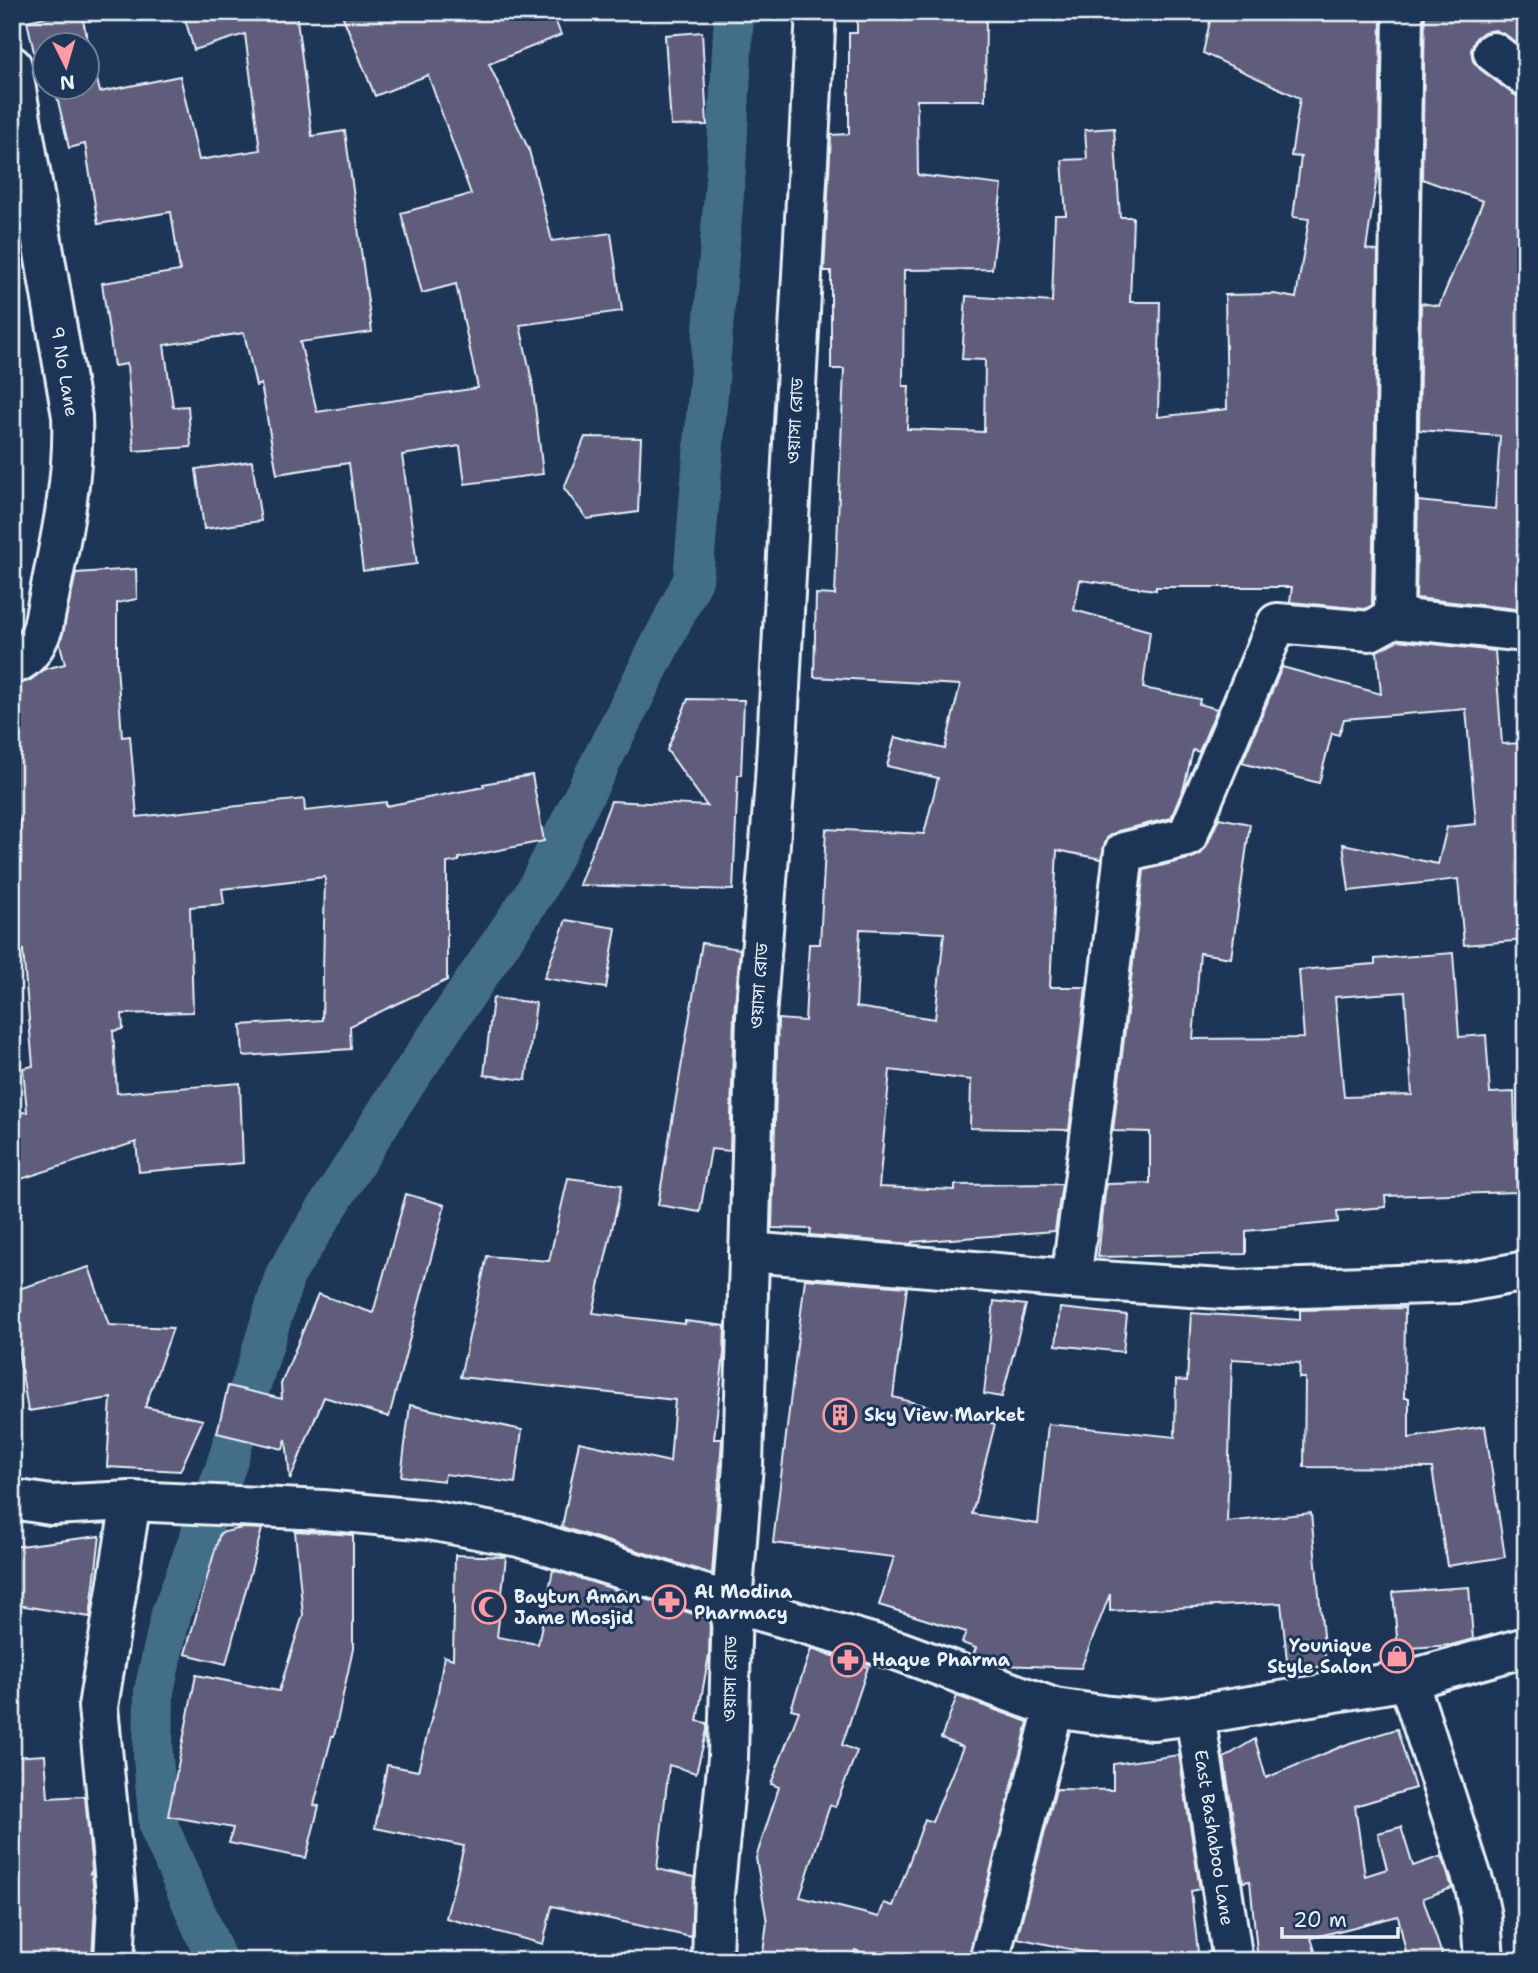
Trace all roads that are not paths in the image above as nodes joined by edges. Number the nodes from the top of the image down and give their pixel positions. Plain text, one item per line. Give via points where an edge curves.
1 (817, 12) edge
2 (1403, 12) edge
3 (1493, 52) dead end
4 (12, 66) edge
5 (1526, 77) edge
6 (1394, 618) junction
7 (1526, 632) edge
8 (12, 664) edge
9 (749, 1252) junction
10 (1526, 1271) edge
11 (1071, 1279) junction
12 (12, 1499) edge
13 (131, 1501) junction
14 (732, 1603) junction
15 (1526, 1647) edge
16 (1408, 1680) junction
17 (1054, 1708) junction
18 (1195, 1715) junction
19 (114, 1961) edge
20 (712, 1961) edge
21 (989, 1961) edge
22 (1233, 1961) edge
23 (1485, 1961) edge

1 - 9 street, ওয়াসা রোড via 776,766 756,1017
2 - 6 street
3 - 5 street
4 - 8 street, 9 No Lane via 72,416 74,451 43,627 37,644 19,663
6 - 7 street
6 - 11 street via 1370,631 1277,623 1187,837 1124,852
9 - 11 street
9 - 14 street, ওয়াসা রোড via 743,1465
10 - 11 street via 1461,1283 1236,1290
12 - 13 street via 51,1504
13 - 14 street via 429,1520 519,1537
13 - 19 street via 98,1707 117,1904
14 - 17 street via 900,1651
14 - 20 street, ওয়াসা রোড via 728,1758
15 - 16 street
16 - 18 street
16 - 23 street via 1475,1887
17 - 18 street via 1154,1720
17 - 21 street
18 - 22 street, East Bashaboo Lane

